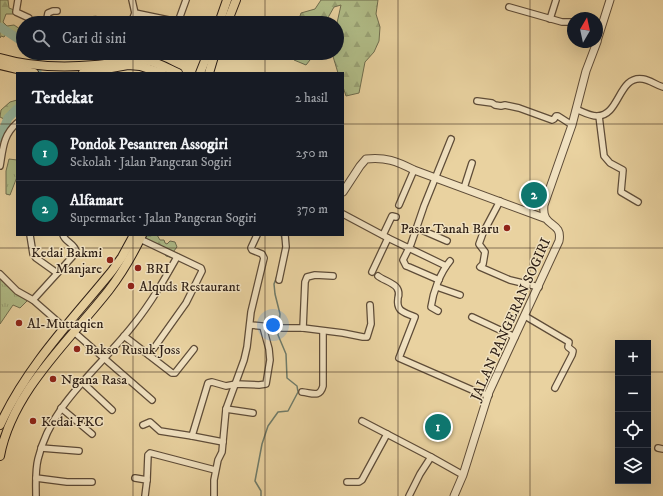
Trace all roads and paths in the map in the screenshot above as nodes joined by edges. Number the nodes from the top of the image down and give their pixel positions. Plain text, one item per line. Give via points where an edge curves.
1 (18, 0) edge
2 (132, 0) edge
3 (186, 0) edge
4 (227, 0) edge
5 (236, 0) edge
6 (556, 0) edge
7 (610, 0) edge
8 (509, 7) dead end
9 (57, 11) dead end
10 (135, 13) junction
11 (25, 16) edge
12 (47, 16) edge
13 (134, 16) edge
14 (150, 16) edge
15 (182, 16) edge
16 (221, 16) edge
17 (230, 16) edge
18 (603, 18) edge
19 (550, 19) junction
20 (567, 22) edge
21 (595, 48) edge
22 (0, 58) edge
23 (113, 60) edge
24 (143, 60) edge
25 (205, 60) edge
26 (213, 60) edge
27 (0, 65) edge
28 (32, 70) edge
29 (90, 72) edge
30 (159, 72) edge
31 (176, 72) edge
32 (200, 72) edge
33 (209, 72) edge
34 (663, 87) edge
35 (477, 101) dead end
36 (576, 110) junction
37 (599, 116) junction
38 (16, 124) edge
39 (572, 124) junction
40 (451, 139) dead end
41 (472, 163) dead end
42 (0, 166) edge
43 (414, 170) junction
44 (435, 178) junction
45 (464, 188) junction
46 (344, 190) edge
47 (500, 201) junction
48 (638, 202) dead end
49 (399, 205) dead end
50 (344, 215) edge
51 (396, 217) dead end
52 (544, 218) junction
53 (417, 228) junction
54 (30, 236) edge
55 (63, 236) edge
56 (138, 236) edge
57 (257, 236) edge
58 (285, 236) edge
59 (386, 237) junction
60 (447, 241) dead end
61 (409, 248) junction
62 (177, 257) junction
63 (372, 272) dead end
64 (57, 273) junction
65 (0, 274) edge
66 (333, 276) dead end
67 (378, 276) dead end
68 (279, 280) dead end
69 (439, 280) junction
70 (436, 287) junction
71 (538, 287) junction
72 (96, 291) junction
73 (460, 295) dead end
74 (103, 297) junction
75 (33, 300) junction
76 (86, 303) junction
77 (370, 305) dead end
78 (93, 309) junction
79 (438, 311) dead end
80 (525, 316) junction
81 (472, 317) dead end
82 (250, 325) junction
83 (263, 327) junction
84 (64, 328) junction
85 (303, 328) junction
86 (323, 331) junction
87 (74, 332) junction
88 (124, 336) junction
89 (515, 337) junction
90 (194, 349) dead end
91 (149, 354) junction
92 (104, 358) junction
93 (82, 382) junction
94 (236, 384) junction
95 (555, 388) dead end
96 (302, 392) dead end
97 (489, 395) junction
98 (152, 400) dead end
99 (61, 408) junction
100 (112, 410) dead end
101 (226, 410) junction
102 (253, 413) dead end
103 (362, 420) dead end
104 (0, 425) edge
105 (143, 425) dead end
106 (92, 434) dead end
107 (387, 434) junction
108 (192, 436) junction
109 (223, 442) junction
110 (41, 448) junction
111 (79, 451) dead end
112 (0, 456) edge
113 (431, 457) junction
114 (215, 470) junction
115 (463, 476) junction
116 (36, 478) junction
117 (135, 478) dead end
118 (147, 480) junction
119 (92, 482) dead end
120 (347, 482) dead end
121 (36, 496) edge
122 (145, 496) edge
123 (214, 496) edge
124 (410, 496) edge
125 (454, 496) edge

1 - 11 street via 16,12
2 - 10 street
3 - 15 street
4 - 16 main road
5 - 17 main road
6 - 19 street
7 - 18 street, JALAN PANGERAN SOGIRI
8 - 19 street
9 - 12 street via 48,13
10 - 13 street
10 - 14 street
19 - 20 street
21 - 36 street, JALAN PANGERAN SOGIRI
22 - 28 main road
23 - 28 main road via 95,65 44,66
24 - 31 main road
25 - 32 main road
26 - 33 main road
27 - 28 main road
29 - 30 main road via 128,65
34 - 37 street via 642,78 634,79 625,86 612,108
35 - 39 street via 501,106 505,104 552,120 558,116
36 - 37 street
36 - 39 street, JALAN PANGERAN SOGIRI
37 - 48 street via 604,156 610,164 623,170 620,192
38 - 42 street via 5,137
39 - 52 street, JALAN PANGERAN SOGIRI via 544,206
40 - 44 street
41 - 45 street
43 - 44 street
43 - 46 street via 394,160 366,159
43 - 49 street
44 - 45 street
44 - 53 street
45 - 47 street
47 - 52 street
47 - 71 street via 479,244 484,252 480,267 504,278
50 - 59 street
51 - 59 street via 392,216
52 - 71 street, JALAN PANGERAN SOGIRI via 557,228 560,235 557,248
53 - 60 street
53 - 61 street
54 - 64 street via 33,254
55 - 64 street via 76,251
56 - 62 street
56 - 72 main road
56 - 74 main road via 125,268
57 - 82 street via 251,248 264,258
58 - 68 street via 286,247
59 - 61 street
59 - 63 street
61 - 69 street via 403,260 406,266
61 - 69 street via 448,263
62 - 88 street via 151,301
62 - 91 street via 201,268 202,271 186,303
64 - 75 street
65 - 75 street via 17,291
66 - 85 street via 315,275 307,278
67 - 97 street via 396,286 399,294 398,308 415,317 399,358
69 - 70 street
70 - 73 street
70 - 79 street via 430,307
71 - 80 street, JALAN PANGERAN SOGIRI
72 - 74 main road via 97,296
72 - 76 main road
74 - 78 main road
75 - 84 street
76 - 78 main road
76 - 84 main road
77 - 86 street via 372,324 367,337
78 - 87 main road
80 - 89 street, JALAN PANGERAN SOGIRI
80 - 95 street via 569,342 568,346 573,351
81 - 89 street
82 - 83 street
82 - 94 street via 245,356
83 - 85 street
83 - 94 street via 270,360 266,384
84 - 104 main road via 29,372
85 - 86 street
86 - 96 street via 322,391 319,394
87 - 92 street
87 - 112 main road via 31,386 10,424
88 - 91 street
88 - 92 street
89 - 97 street, JALAN PANGERAN SOGIRI
90 - 91 street via 175,373
92 - 93 street
92 - 98 street
93 - 99 street
93 - 100 street
94 - 101 street
94 - 108 street via 226,386 208,383
97 - 115 street, JALAN PANGERAN SOGIRI
99 - 106 street
99 - 110 street via 45,435
101 - 102 street
101 - 109 street
103 - 107 street
105 - 108 street via 150,422 160,431
107 - 113 street
107 - 120 street via 362,480
108 - 109 street
109 - 114 street
110 - 111 street
110 - 116 street
113 - 115 street
113 - 124 street
114 - 118 street via 152,453 148,455
114 - 123 street
115 - 125 street, JALAN PANGERAN SOGIRI
116 - 119 street
116 - 121 street
117 - 118 street
118 - 122 street

